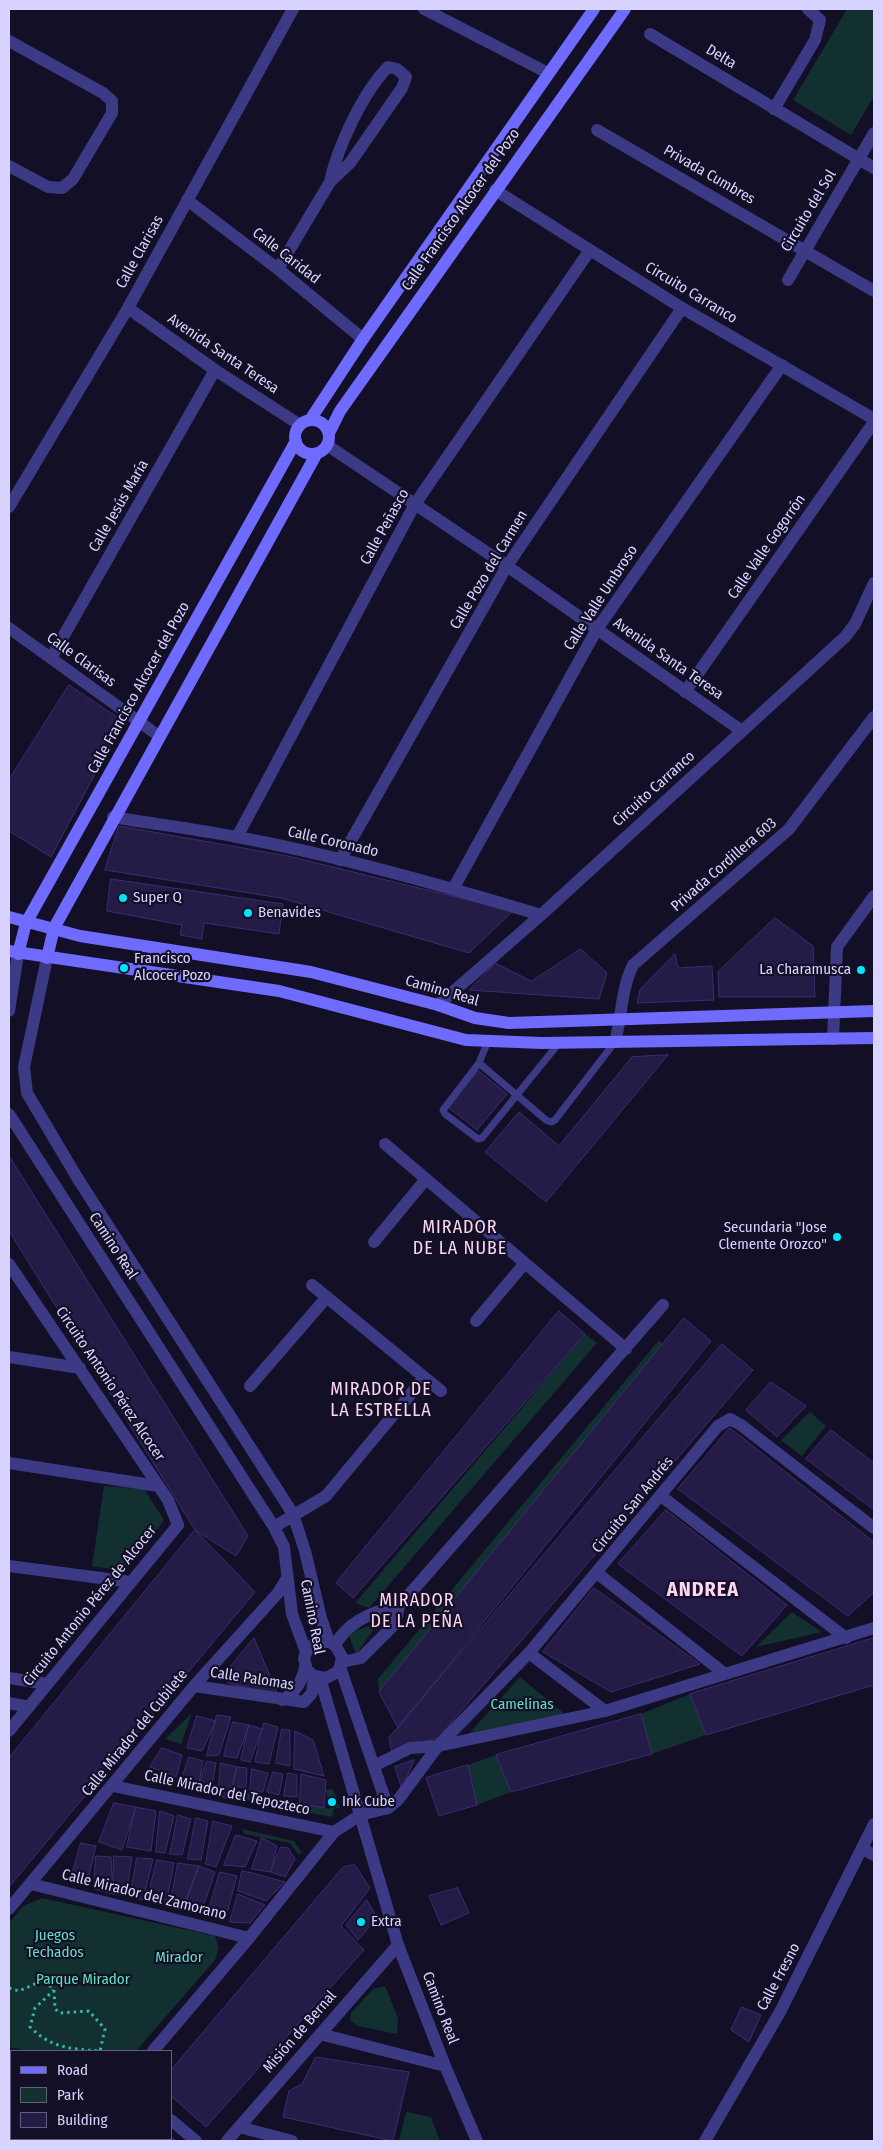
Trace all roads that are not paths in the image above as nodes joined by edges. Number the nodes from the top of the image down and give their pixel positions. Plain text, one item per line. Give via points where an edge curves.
1 (293, 9) edge
2 (424, 9) edge
3 (594, 9) edge
4 (625, 9) edge
5 (808, 9) edge
6 (650, 34) dead end
7 (9, 41) edge
8 (548, 73) junction
9 (774, 109) junction
10 (597, 130) dead end
11 (874, 133) edge
12 (859, 159) junction
13 (9, 166) edge
14 (874, 168) edge
15 (330, 182) junction
16 (495, 190) junction
17 (187, 200) junction
18 (804, 249) junction
19 (590, 250) junction
20 (278, 269) junction
21 (788, 280) dead end
22 (874, 291) edge
23 (128, 308) junction
24 (682, 308) junction
25 (363, 339) junction
26 (782, 365) junction
27 (215, 370) junction
28 (874, 420) edge
29 (305, 423) junction
30 (328, 439) junction
31 (296, 441) junction
32 (317, 453) junction
33 (415, 504) junction
34 (9, 507) edge
35 (507, 566) junction
36 (874, 583) edge
37 (9, 628) edge
38 (596, 629) junction
39 (51, 658) junction
40 (686, 692) junction
41 (874, 717) edge
42 (139, 722) junction
43 (742, 731) junction
44 (159, 736) junction
45 (113, 817) junction
46 (237, 837) junction
47 (340, 860) junction
48 (453, 889) junction
49 (874, 896) edge
50 (541, 915) junction
51 (9, 917) edge
52 (26, 923) junction
53 (54, 928) junction
54 (13, 952) edge
55 (47, 958) junction
56 (438, 1005) junction
57 (9, 1011) edge
58 (874, 1011) edge
59 (836, 1013) junction
60 (621, 1020) junction
61 (833, 1038) junction
62 (874, 1038) edge
63 (488, 1041) junction
64 (615, 1042) junction
65 (558, 1043) junction
66 (479, 1062) junction
67 (518, 1096) junction
68 (9, 1114) edge
69 (385, 1144) dead end
70 (426, 1179) junction
71 (374, 1242) dead end
72 (525, 1263) junction
73 (9, 1264) edge
74 (312, 1284) dead end
75 (327, 1297) junction
76 (663, 1305) dead end
77 (476, 1321) dead end
78 (626, 1349) junction
79 (9, 1357) edge
80 (80, 1368) junction
81 (424, 1378) junction
82 (250, 1386) dead end
83 (441, 1391) dead end
84 (9, 1463) edge
85 (158, 1486) junction
86 (661, 1496) junction
87 (293, 1514) junction
88 (178, 1525) joint
89 (274, 1527) junction
90 (874, 1528) edge
91 (9, 1566) edge
92 (597, 1573) junction
93 (288, 1578) junction
94 (131, 1582) junction
95 (399, 1606) junction
96 (874, 1628) edge
97 (846, 1638) junction
98 (332, 1644) junction
99 (306, 1652) junction
100 (529, 1653) junction
101 (341, 1664) junction
102 (305, 1666) junction
103 (725, 1674) junction
104 (317, 1677) junction
105 (9, 1678) edge
106 (47, 1684) junction
107 (194, 1686) junction
108 (282, 1700) junction
109 (9, 1703) edge
110 (29, 1707) junction
111 (605, 1710) junction
112 (9, 1731) edge
113 (438, 1746) junction
114 (374, 1766) junction
115 (113, 1786) junction
116 (388, 1808) junction
117 (360, 1815) junction
118 (874, 1824) edge
119 (334, 1832) junction
120 (869, 1852) edge
121 (30, 1884) junction
122 (9, 1909) edge
123 (249, 1938) junction
124 (398, 1945) junction
125 (320, 2034) junction
126 (154, 2050) edge
127 (445, 2066) junction
128 (172, 2121) edge
129 (239, 2127) junction
130 (196, 2141) edge
131 (227, 2141) edge
132 (292, 2141) edge
133 (477, 2141) edge
134 (705, 2141) edge

1 - 17 street, Calle Clarisas
2 - 8 street
3 - 8 street, Calle Francisco Alcocer del Pozo
4 - 16 street, Calle Francisco Alcocer del Pozo
5 - 9 street via 820,20 815,40
6 - 9 street, Delta
7 - 13 street via 103,93 112,101 112,113 73,179 62,188 48,187
8 - 25 street, Calle Francisco Alcocer del Pozo
9 - 12 street
10 - 18 street, Privada Cumbres
11 - 12 street, Circuito del Sol
12 - 14 street
12 - 18 street, Circuito del Sol
15 - 15 street via 350,163 402,88 406,77 398,69 388,67 378,78 346,135
15 - 20 street
16 - 19 street, Circuito Carranco
16 - 30 street, Calle Francisco Alcocer del Pozo via 340,411
17 - 20 street, Calle Caridad
17 - 23 street, Calle Clarisas
18 - 21 street, Circuito del Sol
18 - 22 street, Privada Cumbres
19 - 24 street, Circuito Carranco
19 - 33 street, Calle Peñasco
20 - 25 street, Calle Caridad
23 - 27 street, Avenida Santa Teresa
23 - 34 street, Calle Clarisas
24 - 26 street, Circuito Carranco
24 - 35 street, Calle Pozo del Carmen
25 - 29 street, Calle Francisco Alcocer del Pozo
26 - 28 street, Circuito Carranco
26 - 38 street, Calle Valle Umbroso
27 - 29 street, Avenida Santa Teresa
27 - 39 street, Calle Jesús María
28 - 40 street, Calle Valle Gogorrón
29 - 30 street via 323,424
29 - 31 street via 296,432
30 - 32 street
30 - 33 street, Avenida Santa Teresa
31 - 32 street via 302,450 309,454
31 - 42 street, Calle Francisco Alcocer del Pozo
32 - 44 street
33 - 35 street, Avenida Santa Teresa
33 - 46 street, Calle Peñasco
35 - 38 street, Avenida Santa Teresa
35 - 47 street, Calle Pozo del Carmen
36 - 43 street, Circuito Carranco via 855,624 845,637
37 - 39 street, Calle Clarisas
38 - 40 street, Avenida Santa Teresa
38 - 48 street, Calle Valle Umbroso
39 - 42 street, Calle Clarisas
40 - 43 street, Avenida Santa Teresa
41 - 60 street, Privada Cordillera 603 via 789,829 633,965 625,980
42 - 44 street, Calle Clarisas
42 - 52 street, Calle Francisco Alcocer del Pozo
43 - 50 street, Circuito Carranco
44 - 45 street
45 - 46 street, Calle Coronado
45 - 53 street
46 - 47 street, Calle Coronado
47 - 48 street, Calle Coronado
48 - 50 street, Calle Coronado
49 - 59 street via 837,947
50 - 56 street, Circuito Carranco
51 - 52 street, Camino Real
52 - 53 street, Camino Real
52 - 54 street, Calle Francisco Alcocer del Pozo
53 - 55 street
53 - 56 street, Camino Real via 80,936 311,972
54 - 55 street
54 - 57 street
55 - 63 street via 279,991 466,1040
55 - 87 street, Camino Real via 24,1067 27,1093
56 - 60 street, Camino Real via 475,1018 509,1023
58 - 59 street, Camino Real
59 - 60 street, Camino Real
59 - 61 street
60 - 64 street, Privada Cordillera 603
61 - 62 street
61 - 64 street
63 - 65 street
63 - 66 lane
64 - 65 street
64 - 67 lane via 555,1120 551,1122
65 - 67 lane
66 - 67 lane
66 - 67 lane via 445,1106 445,1114 478,1139
68 - 89 street, Camino Real
69 - 70 street
70 - 71 street
70 - 72 street
72 - 77 street
72 - 78 street
73 - 80 street, Circuito Antonio Pérez Alcocer
74 - 75 street
75 - 81 street
75 - 82 street
76 - 78 street
78 - 95 street
79 - 80 street
80 - 85 street, Circuito Antonio Pérez Alcocer
81 - 83 street
81 - 87 street via 326,1496
84 - 85 street
85 - 88 street, Circuito Antonio Pérez Alcocer via 168,1500
86 - 90 street, Circuito San Andrés via 718,1426 730,1419
86 - 92 street, Circuito San Andrés
86 - 97 street
87 - 89 street
87 - 98 street, Camino Real via 321,1618
88 - 94 street, Circuito Antonio Pérez de Alcocer
89 - 93 street, Camino Real via 284,1547
91 - 94 street
92 - 100 street, Circuito San Andrés
92 - 103 street
93 - 99 street, Camino Real via 292,1614
93 - 107 street, Calle Mirador del Cubilete
94 - 106 street, Circuito Antonio Pérez de Alcocer
95 - 98 street via 379,1610 347,1626
95 - 101 street via 395,1624 361,1658
96 - 97 street
97 - 103 street
98 - 99 street via 316,1642
98 - 101 street, Camino Real via 339,1650
99 - 102 street, Camino Real
100 - 111 street
100 - 113 street, Circuito San Andrés
101 - 104 street via 332,1676
101 - 114 street, Camino Real
102 - 104 street, Camino Real
102 - 108 street via 298,1687
103 - 111 street
104 - 108 street, Calle Palomas via 309,1699 298,1703
104 - 117 street, Camino Real
105 - 106 street
106 - 110 street, Circuito Antonio Pérez de Alcocer
107 - 108 street, Calle Palomas
107 - 115 street, Calle Mirador del Cubilete
109 - 110 street
110 - 112 street, Circuito Antonio Pérez de Alcocer
111 - 113 street
113 - 114 street via 410,1748
113 - 116 street, Circuito San Andrés via 398,1800
114 - 116 street, Camino Real
115 - 119 street, Calle Mirador del Tepozteco
115 - 121 street, Calle Mirador del Cubilete
116 - 117 street
117 - 119 street
117 - 124 street, Camino Real
118 - 120 street, Calle Fresno
119 - 123 street
120 - 134 street, Calle Fresno
121 - 122 street, Calle Mirador del Cubilete
121 - 123 street, Calle Mirador del Zamorano
123 - 126 street
124 - 125 street, Misión de Bernal
124 - 127 street, Camino Real
125 - 127 street
125 - 129 street, Misión de Bernal
127 - 133 street, Camino Real
128 - 130 street
129 - 131 street, Misión de Bernal
129 - 132 street

